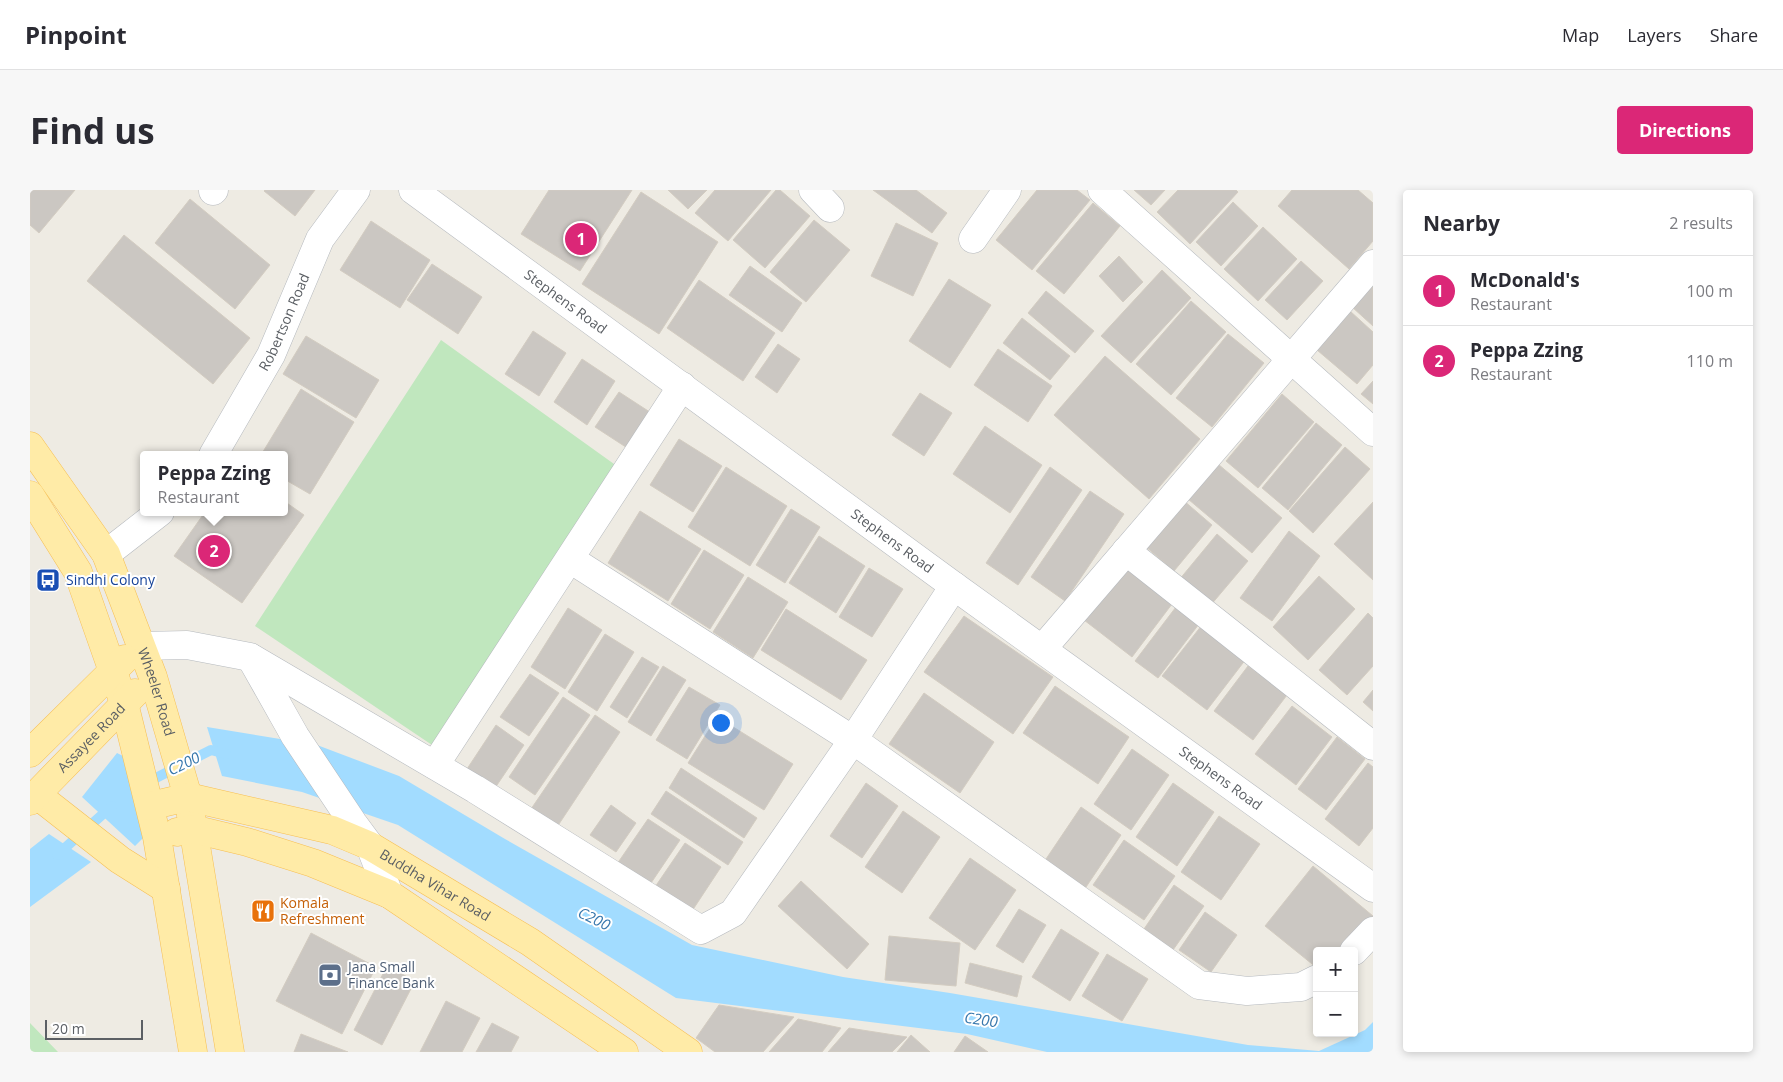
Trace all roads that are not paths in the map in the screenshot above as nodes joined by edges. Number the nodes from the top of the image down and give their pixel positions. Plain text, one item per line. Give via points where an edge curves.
1 (356, 190) edge
2 (413, 190) edge
3 (1008, 190) edge
4 (1102, 190) edge
5 (973, 239) dead end
6 (1373, 264) edge
7 (1291, 360) junction
8 (682, 386) junction
9 (1373, 432) edge
10 (30, 446) edge
11 (215, 451) edge
12 (30, 495) edge
13 (155, 516) edge
14 (1126, 551) junction
15 (106, 554) junction
16 (570, 559) junction
17 (954, 586) junction
18 (187, 645) junction
19 (141, 646) junction
20 (1043, 648) junction
21 (250, 657) junction
22 (113, 670) junction
23 (153, 677) junction
24 (124, 703) junction
25 (853, 740) junction
26 (1373, 746) edge
27 (30, 753) edge
28 (435, 765) junction
29 (186, 789) junction
30 (33, 798) edge
31 (150, 803) junction
32 (193, 829) junction
33 (157, 836) junction
34 (370, 846) junction
35 (1373, 888) edge
36 (166, 889) junction
37 (388, 894) junction
38 (1373, 931) edge
39 (1358, 947) edge
40 (1313, 981) edge
41 (193, 1052) edge
42 (230, 1052) edge
43 (624, 1052) edge
44 (688, 1052) edge

1 - 11 street, Robertson Road via 320,239 271,355
2 - 8 street, Stephens Road
3 - 5 street
4 - 7 street
6 - 7 street
7 - 9 street
7 - 14 street
8 - 16 street
8 - 17 street, Stephens Road
10 - 15 main road, Wheeler Road
12 - 22 main road via 78,572
13 - 15 street
14 - 20 street
14 - 26 street
15 - 19 main road, Wheeler Road
16 - 25 street
16 - 28 street
17 - 20 street, Stephens Road
17 - 25 street
18 - 19 street
18 - 21 street
18 - 23 street
19 - 22 main road
19 - 23 main road, Wheeler Road
20 - 35 street, Stephens Road
21 - 28 street
21 - 34 street via 295,736
22 - 24 main road
22 - 27 main road
23 - 24 main road, Assayee Road
23 - 29 main road, Wheeler Road
24 - 30 main road, Assayee Road
24 - 31 main road
25 - 28 street via 733,913 701,930
25 - 40 street via 1199,985 1247,991 1301,987
29 - 31 main road, Buddha Vihar Road
29 - 32 main road, Wheeler Road
29 - 34 main road, Buddha Vihar Road via 332,830
30 - 36 main road
31 - 33 main road
32 - 33 main road
32 - 37 main road via 313,863
32 - 42 main road, Wheeler Road
33 - 36 main road
34 - 37 street
34 - 44 main road, Buddha Vihar Road via 530,942
36 - 41 main road
37 - 43 main road
38 - 39 street

